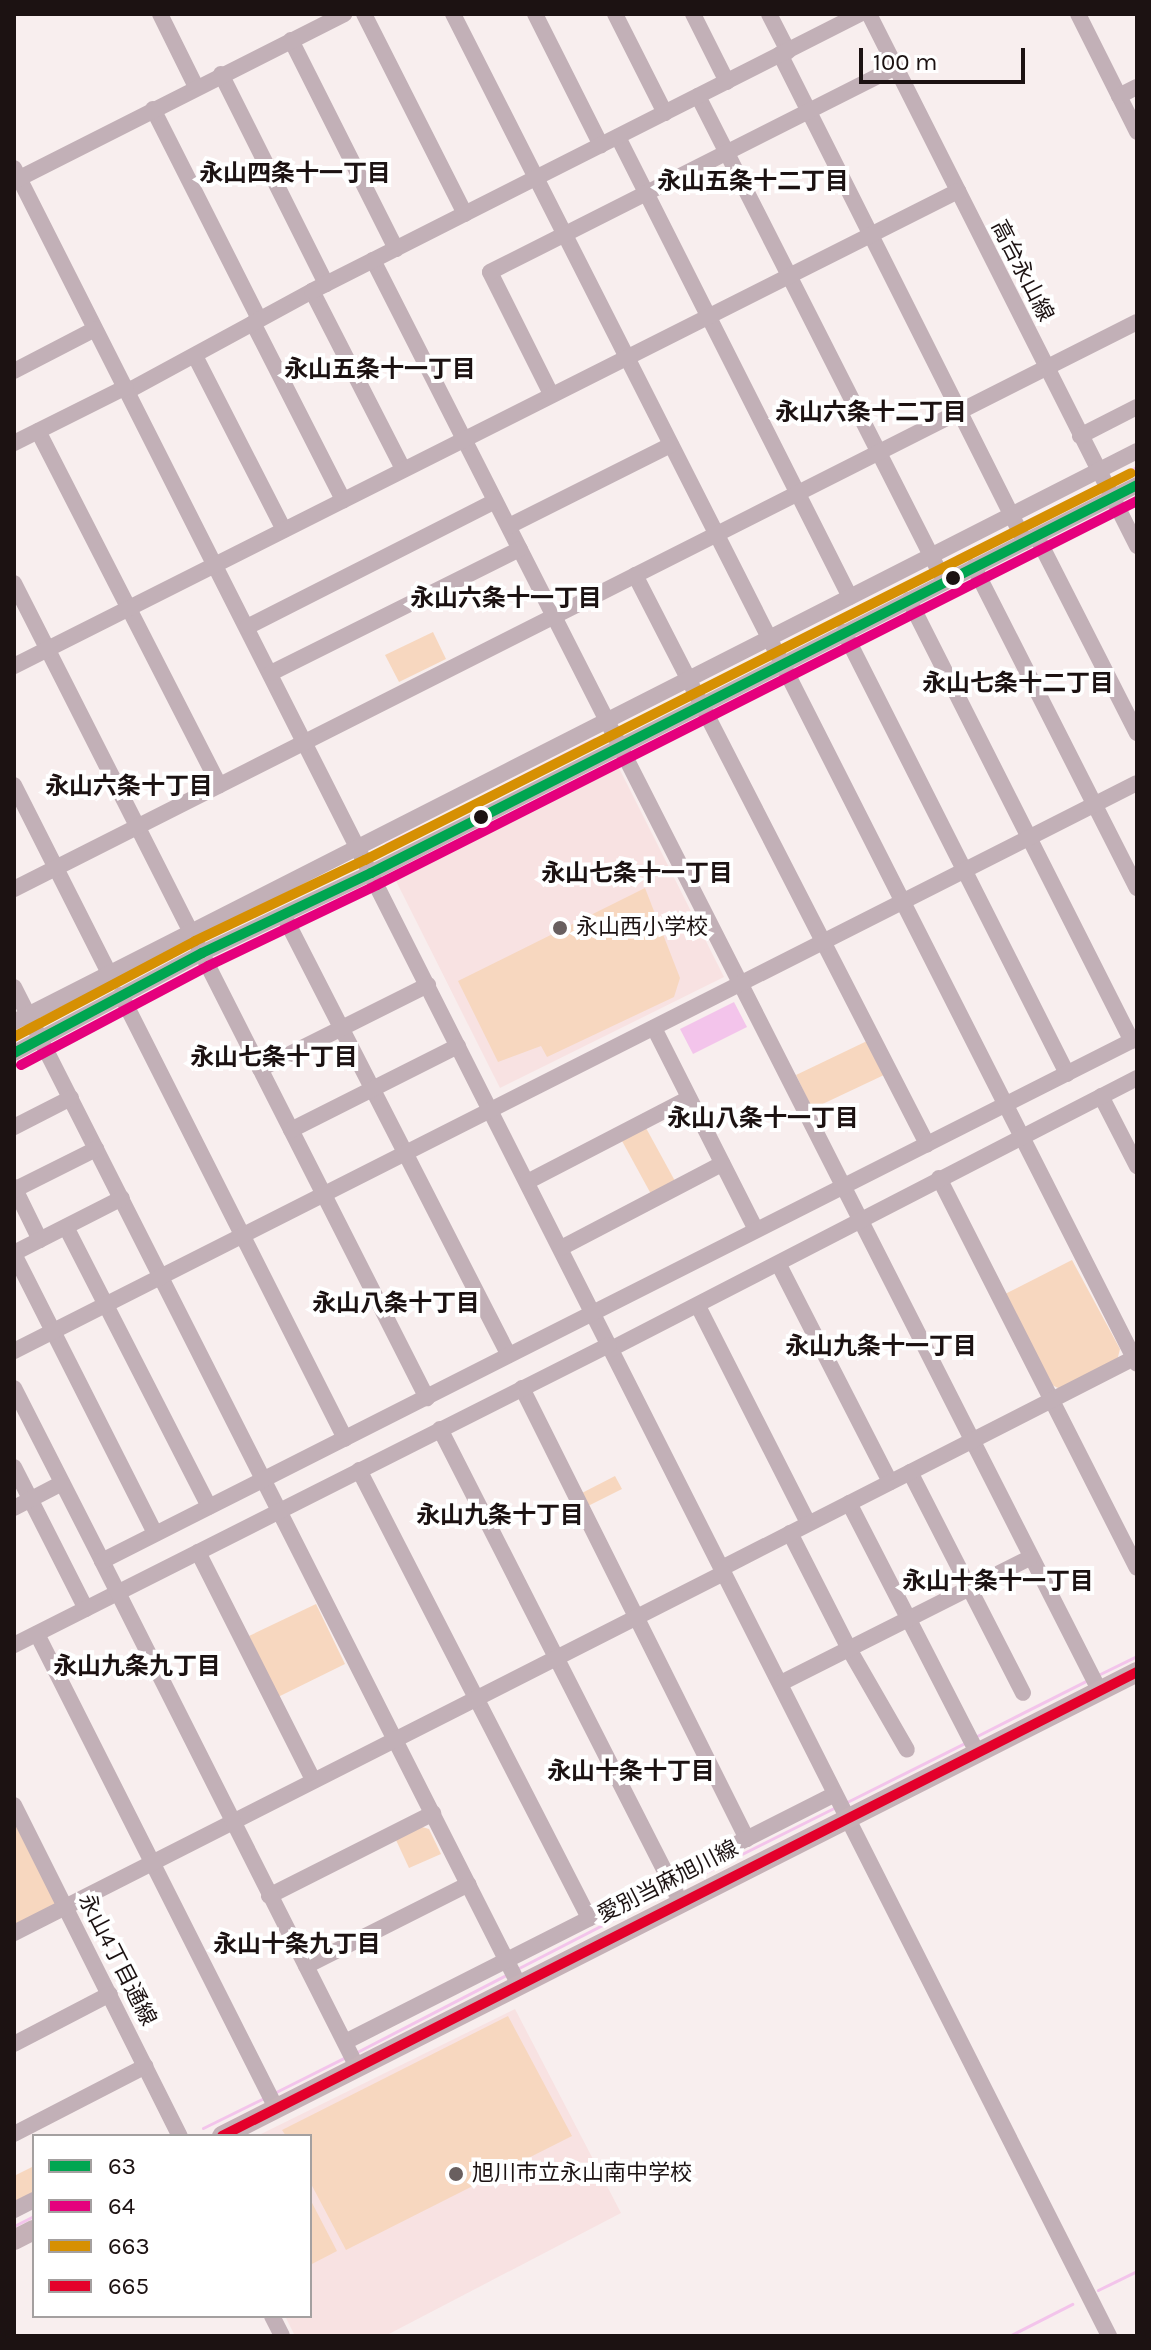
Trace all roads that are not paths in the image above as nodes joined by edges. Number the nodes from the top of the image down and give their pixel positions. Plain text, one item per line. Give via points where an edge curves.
1 (160, 14) edge
2 (344, 14) edge
3 (364, 14) edge
4 (453, 14) edge
5 (535, 14) edge
6 (615, 14) edge
7 (693, 14) edge
8 (769, 14) edge
9 (860, 14) edge
10 (869, 14) edge
11 (1078, 14) edge
12 (291, 40) junction
13 (784, 53) junction
14 (895, 67) junction
15 (221, 74) junction
16 (727, 82) junction
17 (196, 87) junction
18 (1137, 87) edge
19 (698, 96) junction
20 (1119, 96) junction
21 (153, 109) junction
22 (808, 111) junction
23 (665, 113) junction
24 (1137, 132) edge
25 (618, 137) junction
26 (601, 145) junction
27 (727, 152) junction
28 (16, 175) edge
29 (535, 178) junction
30 (958, 191) junction
31 (647, 194) junction
32 (465, 214) junction
33 (564, 234) junction
34 (869, 237) junction
35 (396, 249) junction
36 (373, 260) junction
37 (789, 276) junction
38 (319, 287) junction
39 (708, 318) junction
40 (256, 321) junction
41 (1137, 322) edge
42 (95, 329) junction
43 (195, 356) junction
44 (626, 358) junction
45 (1046, 367) junction
46 (14, 371) edge
47 (127, 389) junction
48 (551, 394) junction
49 (1137, 407) edge
50 (958, 412) junction
51 (38, 431) junction
52 (1080, 436) junction
53 (463, 439) junction
54 (14, 443) edge
55 (671, 445) junction
56 (1137, 451) edge
57 (878, 453) junction
58 (403, 469) junction
59 (1098, 470) junction
60 (1137, 485) edge
61 (797, 492) junction
62 (1112, 497) junction
63 (343, 500) junction
64 (495, 501) junction
65 (1011, 517) junction
66 (509, 526) junction
67 (284, 530) junction
68 (716, 533) junction
69 (1031, 540) junction
70 (1137, 546) edge
71 (520, 549) junction
72 (931, 557) junction
73 (216, 564) junction
74 (974, 567) junction
75 (635, 575) junction
76 (944, 581) junction
77 (14, 583) edge
78 (850, 597) junction
79 (909, 600) junction
80 (129, 608) junction
81 (554, 616) junction
82 (812, 616) junction
83 (247, 627) junction
84 (844, 632) junction
85 (769, 639) junction
86 (823, 643) junction
87 (48, 649) junction
88 (784, 663) junction
89 (14, 666) edge
90 (271, 673) junction
91 (693, 691) junction
92 (607, 722) junction
93 (1137, 733) edge
94 (305, 742) junction
95 (620, 746) junction
96 (1137, 783) edge
97 (14, 785) edge
98 (219, 785) junction
99 (1095, 805) junction
100 (137, 826) junction
101 (1029, 839) junction
102 (359, 847) junction
103 (56, 868) junction
104 (964, 871) junction
105 (371, 873) junction
106 (1137, 888) edge
107 (14, 889) edge
108 (905, 900) junction
109 (284, 916) junction
110 (190, 932) junction
111 (825, 942) junction
112 (202, 953) junction
113 (110, 975) junction
114 (741, 984) junction
115 (428, 985) junction
116 (14, 987) edge
117 (121, 995) junction
118 (21, 1019) edge
119 (654, 1028) junction
120 (341, 1029) junction
121 (41, 1039) junction
122 (1134, 1039) edge
123 (458, 1046) junction
124 (14, 1053) edge
125 (260, 1069) junction
126 (1067, 1074) junction
127 (1137, 1078) edge
128 (371, 1089) junction
129 (1101, 1096) junction
130 (71, 1098) junction
131 (689, 1098) junction
132 (1008, 1104) junction
133 (490, 1110) junction
134 (14, 1127) edge
135 (291, 1130) junction
136 (1022, 1136) junction
137 (927, 1144) junction
138 (96, 1149) junction
139 (404, 1153) junction
140 (1136, 1161) edge
141 (722, 1164) junction
142 (939, 1178) junction
143 (527, 1182) junction
144 (843, 1187) junction
145 (14, 1189) edge
146 (324, 1193) junction
147 (122, 1198) junction
148 (859, 1221) junction
149 (66, 1227) junction
150 (756, 1230) junction
151 (242, 1236) junction
152 (40, 1240) junction
153 (561, 1248) junction
154 (14, 1254) edge
155 (779, 1265) junction
156 (161, 1276) junction
157 (107, 1304) junction
158 (698, 1306) junction
159 (593, 1314) junction
160 (54, 1331) junction
161 (610, 1347) junction
162 (14, 1351) edge
163 (509, 1355) junction
164 (1136, 1360) edge
165 (14, 1388) edge
166 (522, 1388) junction
167 (427, 1398) junction
168 (1053, 1401) junction
169 (440, 1429) junction
170 (345, 1439) junction
171 (971, 1442) junction
172 (14, 1467) edge
173 (359, 1470) junction
174 (910, 1472) junction
175 (264, 1480) junction
176 (890, 1482) junction
177 (62, 1483) junction
178 (31, 1500) junction
179 (849, 1503) junction
180 (209, 1506) junction
181 (14, 1508) edge
182 (279, 1511) junction
183 (808, 1523) junction
184 (155, 1533) junction
185 (790, 1533) junction
186 (198, 1552) junction
187 (1030, 1558) junction
188 (102, 1561) junction
189 (1137, 1568) edge
190 (723, 1571) junction
191 (969, 1590) junction
192 (117, 1594) junction
193 (86, 1609) junction
194 (637, 1618) junction
195 (910, 1619) junction
196 (37, 1634) junction
197 (16, 1638) edge
198 (849, 1649) junction
199 (558, 1657) junction
200 (1137, 1672) edge
201 (1095, 1682) junction
202 (781, 1683) junction
203 (1023, 1693) dead end
204 (476, 1699) junction
205 (395, 1740) junction
206 (972, 1743) junction
207 (907, 1750) dead end
208 (313, 1780) junction
209 (835, 1794) junction
210 (14, 1805) edge
211 (433, 1813) junction
212 (848, 1818) junction
213 (233, 1821) junction
214 (747, 1839) junction
215 (152, 1863) junction
216 (469, 1884) junction
217 (675, 1890) junction
218 (269, 1896) junction
219 (66, 1906) junction
220 (589, 1918) junction
221 (14, 1933) edge
222 (306, 1966) junction
223 (512, 1973) junction
224 (110, 1994) junction
225 (14, 2044) edge
226 (351, 2055) junction
227 (146, 2066) junction
228 (272, 2100) junction
229 (14, 2134) edge
230 (173, 2134) edge
231 (225, 2134) edge
232 (32, 2201) edge
233 (14, 2210) edge
234 (273, 2318) edge
235 (282, 2336) edge
236 (1109, 2336) edge

1 - 17 street
2 - 12 street
3 - 32 street
4 - 29 street
5 - 26 street
6 - 23 street
7 - 16 street
8 - 13 street
9 - 13 street
10 - 14 street, 高台永山線
11 - 20 street
12 - 15 street
12 - 35 street
13 - 16 street
13 - 22 street
14 - 22 street
14 - 30 street, 高台永山線
15 - 17 street
15 - 38 street
16 - 19 street
17 - 21 street
18 - 20 street
19 - 23 street
19 - 27 street
20 - 24 street
21 - 28 street
21 - 40 street
22 - 27 street
22 - 34 street
23 - 25 street
25 - 26 street
25 - 31 street
26 - 29 street
27 - 31 street
27 - 37 street
28 - 42 street
29 - 32 street
29 - 33 street
30 - 34 street
30 - 45 street, 高台永山線
31 - 33 street
31 - 39 street
32 - 35 street
33 - 44 street
33 - 48 street via 490,272
34 - 37 street
34 - 50 street
35 - 36 street
36 - 38 street
36 - 53 street
37 - 39 street
37 - 57 street
38 - 40 street
38 - 58 street
39 - 44 street
39 - 61 street
40 - 43 street
40 - 63 street
41 - 45 street
42 - 46 street
42 - 47 street
43 - 47 street
43 - 67 street
44 - 48 street
44 - 55 street
45 - 50 street
45 - 52 street, 高台永山線
47 - 51 street
47 - 73 street
48 - 53 street
49 - 52 street
50 - 57 street
50 - 65 street
51 - 54 street
51 - 80 street
52 - 59 street, 高台永山線
53 - 58 street
53 - 64 street
55 - 66 street
55 - 68 street
56 - 59 street
57 - 61 street
57 - 72 street
58 - 63 street
59 - 62 street, 高台永山線
59 - 65 street
60 - 62 street
61 - 68 street
61 - 78 street
62 - 69 street
62 - 70 street, 高台永山線
63 - 67 street
64 - 66 street
64 - 83 street
65 - 69 street
65 - 72 street
66 - 71 street
67 - 73 street
68 - 75 street
68 - 85 street
69 - 74 street
69 - 93 street
71 - 81 street
71 - 90 street
72 - 76 street
72 - 78 street
73 - 80 street
73 - 83 street
74 - 76 street
74 - 99 street
75 - 81 street
75 - 91 street
76 - 79 street
77 - 87 street
78 - 82 street
79 - 84 street
79 - 101 street
80 - 87 street
80 - 98 street
81 - 92 street
81 - 94 street
82 - 85 street
82 - 86 street
83 - 90 street
84 - 86 street
84 - 104 street
85 - 88 street
85 - 91 street
86 - 88 street
87 - 89 street
87 - 100 street
88 - 91 street
88 - 108 street
90 - 94 street
91 - 92 street
91 - 95 street
91 - 111 street
92 - 95 street
92 - 102 street
94 - 98 street
94 - 102 street
95 - 105 street
95 - 114 street
96 - 99 street
97 - 103 street
98 - 100 street
99 - 101 street
99 - 106 street
100 - 103 street
100 - 110 street
101 - 104 street
101 - 122 street
102 - 105 street
102 - 110 street
103 - 107 street
103 - 113 street
104 - 108 street
104 - 126 street
105 - 109 street
105 - 115 street
108 - 111 street
108 - 132 street
109 - 112 street
109 - 120 street
110 - 112 street
110 - 113 street
111 - 114 street
111 - 137 street
112 - 117 street
112 - 125 street
113 - 118 street
114 - 119 street
114 - 144 street
115 - 120 street
115 - 123 street
116 - 118 street
117 - 121 street
117 - 151 street
118 - 121 street
119 - 131 street
119 - 133 street
120 - 125 street
120 - 128 street
121 - 124 street
121 - 130 street
122 - 126 street
123 - 128 street
123 - 133 street
125 - 135 street
126 - 132 street
127 - 129 street
128 - 135 street
128 - 139 street
129 - 136 street
129 - 140 street
130 - 134 street
130 - 138 street
131 - 141 street
131 - 143 street
132 - 136 street
132 - 137 street
133 - 139 street
133 - 143 street
135 - 146 street
136 - 142 street
136 - 164 street
137 - 144 street
138 - 145 street
138 - 147 street
139 - 146 street
139 - 163 street
141 - 150 street
141 - 153 street
142 - 148 street
142 - 168 street
143 - 153 street
144 - 148 street
144 - 150 street
145 - 152 street
146 - 151 street
146 - 167 street
147 - 149 street
147 - 156 street
148 - 155 street
148 - 171 street
149 - 152 street
149 - 157 street
150 - 159 street
151 - 156 street
151 - 170 street
152 - 154 street
153 - 159 street
154 - 160 street
155 - 158 street
155 - 176 street
156 - 157 street
156 - 175 street
157 - 160 street
157 - 180 street
158 - 161 street
158 - 183 street
159 - 161 street
159 - 163 street
160 - 162 street
160 - 184 street
161 - 166 street
161 - 190 street
163 - 167 street
164 - 168 street
165 - 177 street
166 - 169 street
166 - 194 street
167 - 170 street
168 - 171 street
168 - 189 street
169 - 173 street
169 - 199 street
170 - 175 street
171 - 174 street
171 - 187 street
172 - 178 street
173 - 182 street
173 - 204 street
174 - 176 street
174 - 191 street
175 - 180 street
175 - 182 street
176 - 179 street
177 - 178 street
177 - 188 street
178 - 181 street
178 - 193 street
179 - 183 street
179 - 195 street
180 - 184 street
182 - 186 street
182 - 205 street
183 - 185 street
184 - 188 street
185 - 190 street
185 - 198 street
186 - 192 street
186 - 208 street
187 - 191 street
187 - 201 street
188 - 192 street
190 - 194 street
190 - 202 street
191 - 195 street
191 - 203 street
192 - 193 street
192 - 213 street
193 - 196 street
194 - 199 street
194 - 214 street
195 - 198 street
195 - 206 street
196 - 197 street
196 - 215 street
198 - 202 street
198 - 207 street
199 - 204 street
199 - 217 street
200 - 201 main road, 愛別当麻旭川線
201 - 206 main road, 愛別当麻旭川線
202 - 209 street
204 - 205 street
204 - 220 street
205 - 208 street
205 - 211 street
206 - 212 main road, 愛別当麻旭川線
208 - 213 street
209 - 212 street
209 - 214 street
210 - 219 street, 永山4丁目通線
211 - 216 street
211 - 218 street
212 - 217 main road, 愛別当麻旭川線
212 - 236 street
213 - 215 street
213 - 218 street
214 - 217 street
215 - 219 street
215 - 228 street
216 - 222 street
216 - 223 street
217 - 220 street
217 - 223 main road, 愛別当麻旭川線
218 - 222 street
219 - 221 street
219 - 224 street, 永山4丁目通線
220 - 223 street
222 - 226 street
223 - 226 main road, 愛別当麻旭川線
223 - 226 street
224 - 225 street
224 - 227 street, 永山4丁目通線
226 - 228 main road, 愛別当麻旭川線
227 - 229 street
227 - 230 street, 永山4丁目通線
228 - 231 main road, 愛別当麻旭川線
232 - 233 street
234 - 235 street

